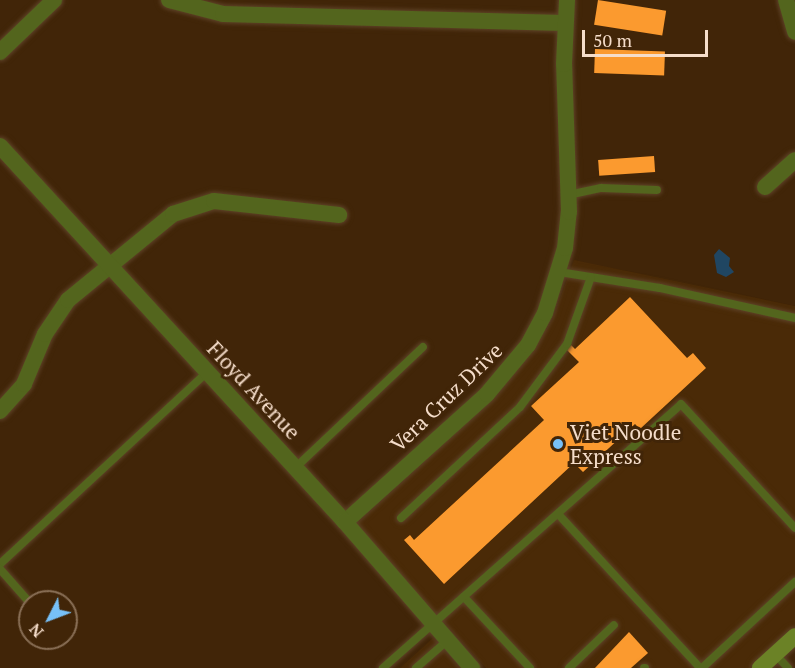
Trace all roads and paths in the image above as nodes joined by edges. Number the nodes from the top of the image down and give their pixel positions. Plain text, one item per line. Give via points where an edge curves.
1 (54, 0) edge
2 (169, 0) edge
3 (567, 0) edge
4 (786, 0) edge
5 (277, 8) edge
6 (564, 23) junction
7 (795, 32) edge
8 (0, 52) edge
9 (0, 146) edge
10 (795, 160) edge
11 (765, 187) dead end
12 (657, 190) dead end
13 (568, 195) junction
14 (339, 215) dead end
15 (108, 265) junction
16 (559, 272) junction
17 (591, 277) junction
18 (795, 318) edge
19 (423, 347) dead end
20 (207, 372) junction
21 (0, 411) edge
22 (295, 468) junction
23 (559, 515) junction
24 (401, 518) dead end
25 (345, 522) junction
26 (795, 528) edge
27 (0, 564) edge
28 (0, 569) edge
29 (795, 582) edge
30 (19, 590) edge
31 (464, 597) junction
32 (433, 624) junction
33 (614, 625) dead end
34 (795, 636) edge
35 (447, 641) junction
36 (775, 654) junction
37 (383, 668) edge
38 (416, 668) edge
39 (472, 668) edge
40 (530, 668) edge
41 (569, 668) edge
42 (700, 668) edge
43 (760, 668) edge
44 (788, 668) edge

1 - 8 street
2 - 5 street via 223,14
3 - 6 street, Vera Cruz Drive
4 - 7 street
5 - 6 street
6 - 13 street, Vera Cruz Drive
9 - 15 street, Floyd Avenue
10 - 11 street
12 - 13 lane via 601,188
13 - 16 street, Vera Cruz Drive via 565,248
14 - 15 street via 214,201 197,203 173,214
15 - 20 street, Floyd Avenue
15 - 21 street via 55,316 24,384
16 - 17 lane
16 - 25 street, Vera Cruz Drive via 545,313 512,367
17 - 18 lane
17 - 24 lane via 567,344 520,407
19 - 22 lane
20 - 22 street, Floyd Avenue
20 - 27 lane
22 - 25 street, Floyd Avenue
23 - 26 lane via 681,404
23 - 31 lane
23 - 42 lane
25 - 32 street, Floyd Avenue
28 - 30 lane
29 - 42 lane
31 - 32 lane
31 - 40 lane
32 - 35 street, Floyd Avenue
32 - 37 lane
33 - 41 lane
34 - 36 main road
35 - 38 lane
35 - 39 street, Floyd Avenue
36 - 43 main road
36 - 44 lane

